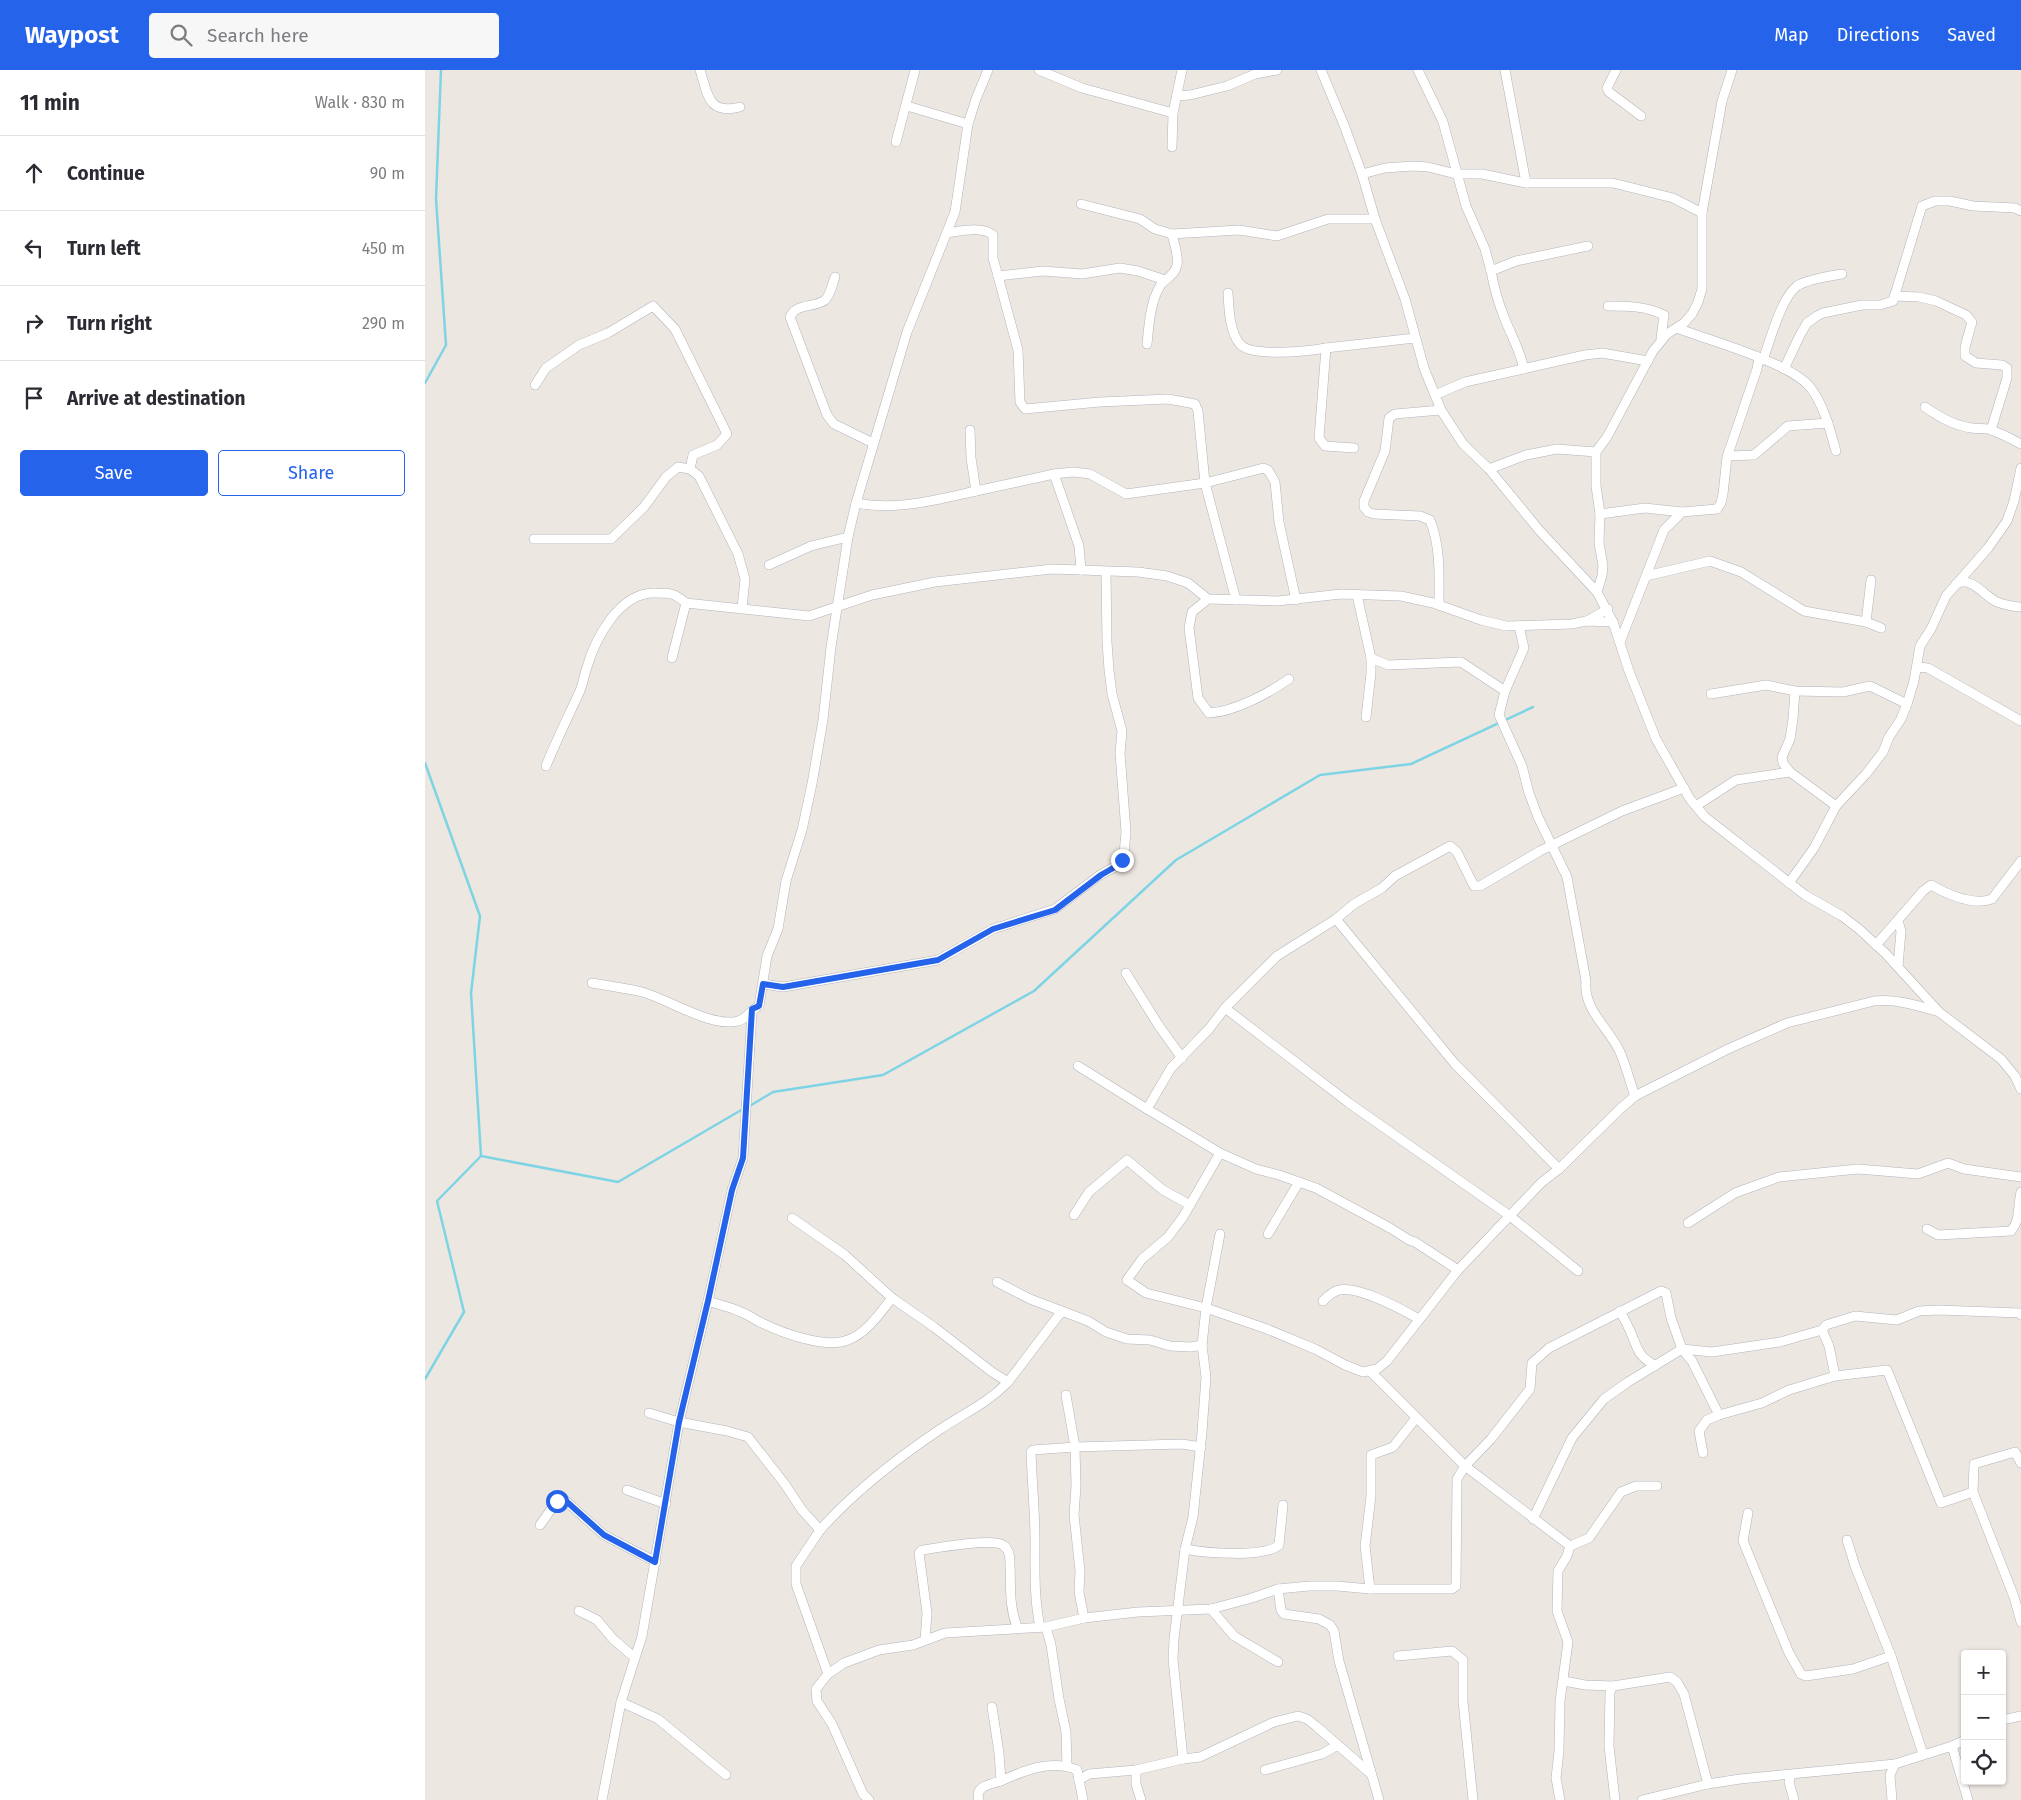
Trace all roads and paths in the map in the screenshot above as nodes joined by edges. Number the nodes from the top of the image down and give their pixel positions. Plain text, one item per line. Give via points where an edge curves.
1 (700, 70) edge
2 (915, 70) edge
3 (989, 70) edge
4 (1039, 70) edge
5 (1182, 70) edge
6 (1277, 70) edge
7 (1321, 70) edge
8 (1419, 70) edge
9 (1505, 70) edge
10 (1615, 70) edge
11 (1732, 70) edge
12 (1177, 96) junction
13 (907, 106) junction
14 (740, 107) dead end
15 (1173, 113) junction
16 (1641, 116) dead end
17 (967, 124) junction
18 (896, 142) dead end
19 (1172, 147) dead end
20 (1362, 174) junction
21 (1456, 174) junction
22 (1526, 183) junction
23 (1081, 204) dead end
24 (2021, 211) edge
25 (1702, 213) junction
26 (1375, 219) junction
27 (947, 233) junction
28 (1172, 234) junction
29 (1588, 246) dead end
30 (1491, 271) junction
31 (1842, 274) dead end
32 (998, 276) junction
33 (835, 277) dead end
34 (1165, 280) junction
35 (1228, 293) dead end
36 (1894, 296) junction
37 (1608, 306) dead end
38 (1677, 328) junction
39 (1415, 338) junction
40 (1661, 340) junction
41 (1147, 344) dead end
42 (1326, 348) junction
43 (1761, 359) junction
44 (1648, 361) junction
45 (1524, 369) junction
46 (1784, 369) junction
47 (535, 385) dead end
48 (1435, 395) junction
49 (1925, 407) dead end
50 (1441, 410) junction
51 (1828, 423) junction
52 (970, 430) dead end
53 (1991, 430) junction
54 (873, 443) junction
55 (2021, 444) edge
56 (1354, 448) dead end
57 (1836, 451) dead end
58 (1596, 452) junction
59 (1729, 456) junction
60 (2021, 468) edge
61 (690, 469) junction
62 (1489, 469) junction
63 (1055, 474) junction
64 (1205, 483) junction
65 (976, 491) junction
66 (855, 503) junction
67 (1682, 512) junction
68 (1600, 514) junction
69 (848, 537) junction
70 (534, 539) dead end
71 (769, 565) dead end
72 (1081, 570) junction
73 (1106, 572) junction
74 (1646, 576) junction
75 (1871, 580) dead end
76 (1956, 584) junction
77 (1597, 592) junction
78 (1357, 595) junction
79 (1208, 599) junction
80 (1236, 600) junction
81 (1296, 600) junction
82 (686, 604) junction
83 (838, 606) junction
84 (1439, 606) junction
85 (2019, 607) dead end
86 (742, 608) junction
87 (1608, 610) junction
88 (1587, 621) junction
89 (1613, 622) junction
90 (1866, 622) junction
91 (1519, 626) junction
92 (1881, 628) dead end
93 (1620, 642) junction
94 (672, 658) dead end
95 (1371, 658) junction
96 (1917, 667) junction
97 (1289, 679) dead end
98 (1795, 690) junction
99 (1505, 691) junction
100 (1711, 694) dead end
101 (1907, 704) junction
102 (1366, 716) dead end
103 (2021, 720) edge
104 (546, 766) dead end
105 (1790, 772) junction
106 (1684, 788) junction
107 (1696, 806) junction
108 (1836, 806) junction
109 (1552, 846) junction
110 (2021, 861) edge
111 (1789, 882) junction
112 (1336, 920) junction
113 (1898, 921) junction
114 (1877, 945) junction
115 (1897, 966) junction
116 (1126, 973) dead end
117 (592, 983) dead end
118 (763, 984) junction
119 (1225, 1008) junction
120 (752, 1009) junction
121 (1939, 1012) junction
122 (1182, 1058) junction
123 (1078, 1066) dead end
124 (2021, 1088) edge
125 (1635, 1096) junction
126 (1147, 1109) junction
127 (1219, 1153) junction
128 (1559, 1169) junction
129 (2021, 1177) edge
130 (1299, 1182) junction
131 (2021, 1192) edge
132 (1190, 1205) junction
133 (1075, 1215) dead end
134 (1510, 1216) junction
135 (792, 1218) dead end
136 (1688, 1223) dead end
137 (1927, 1229) dead end
138 (1220, 1234) dead end
139 (1268, 1234) dead end
140 (1458, 1270) junction
141 (1578, 1271) dead end
142 (997, 1282) dead end
143 (892, 1298) junction
144 (1323, 1300) dead end
145 (708, 1301) junction
146 (1205, 1308) junction
147 (1062, 1311) junction
148 (1620, 1311) junction
149 (2021, 1315) edge
150 (1419, 1319) junction
151 (1822, 1330) junction
152 (1203, 1345) junction
153 (1682, 1349) junction
154 (1655, 1366) junction
155 (1370, 1371) junction
156 (1835, 1376) junction
157 (1008, 1382) junction
158 (1066, 1395) dead end
159 (649, 1413) dead end
160 (1719, 1414) junction
161 (1417, 1418) junction
162 (679, 1422) junction
163 (1075, 1447) junction
164 (1201, 1447) junction
165 (1703, 1453) dead end
166 (2021, 1463) edge
167 (1465, 1466) junction
168 (1657, 1486) dead end
169 (627, 1490) dead end
170 (1973, 1492) junction
171 (667, 1504) junction
172 (1283, 1505) dead end
173 (1748, 1513) dead end
174 (1533, 1519) junction
175 (541, 1525) dead end
176 (820, 1530) junction
177 (1847, 1540) dead end
178 (1570, 1546) junction
179 (1185, 1550) junction
180 (655, 1562) junction
181 (1278, 1589) junction
182 (1371, 1589) junction
183 (1211, 1609) junction
184 (579, 1611) dead end
185 (1176, 1611) junction
186 (1084, 1618) junction
187 (2021, 1622) edge
188 (1017, 1627) junction
189 (1043, 1627) junction
190 (925, 1640) junction
191 (1398, 1656) dead end
192 (1891, 1656) junction
193 (635, 1658) junction
194 (1278, 1662) dead end
195 (828, 1674) junction
196 (1564, 1681) junction
197 (1613, 1686) junction
198 (621, 1702) junction
199 (992, 1707) dead end
200 (2021, 1716) edge
201 (2006, 1719) edge
202 (1961, 1742) edge
203 (1338, 1745) junction
204 (1952, 1746) junction
205 (1923, 1754) junction
206 (1183, 1759) junction
207 (1895, 1764) junction
208 (1067, 1766) junction
209 (1136, 1770) junction
210 (1265, 1770) dead end
211 (1791, 1774) junction
212 (725, 1775) dead end
213 (1371, 1775) junction
214 (1079, 1780) junction
215 (1001, 1781) junction
216 (1708, 1784) junction
217 (602, 1800) edge
218 (869, 1800) edge
219 (979, 1800) edge
220 (1083, 1800) edge
221 (1141, 1800) edge
222 (1379, 1800) edge
223 (1473, 1800) edge
224 (1560, 1800) edge
225 (1615, 1800) edge
226 (1642, 1800) edge
227 (1794, 1800) edge
228 (1892, 1800) edge
229 (1968, 1800) edge

1 - 14 street via 715,107 727,110
2 - 13 street
3 - 17 street
4 - 15 street via 1082,88
5 - 12 street
6 - 12 street via 1255,74 1227,86
7 - 20 street
8 - 21 street via 1443,122
9 - 22 street
10 - 16 street via 1607,88 1609,92
11 - 25 street via 1722,102
12 - 15 street
13 - 17 street
13 - 18 street
15 - 19 street
17 - 27 street via 955,212
20 - 21 street via 1413,166
20 - 26 street
21 - 22 street via 1482,174
21 - 30 street
22 - 25 street via 1613,183 1673,198
23 - 28 street via 1140,219 1155,229
24 - 36 street via 1950,201 1935,201 1922,206
25 - 38 street via 1702,289 1692,314
26 - 28 street via 1328,219 1277,236 1239,230
26 - 39 street via 1405,299
27 - 32 street via 988,231 993,235 993,258
27 - 54 street via 907,332
28 - 34 street via 1177,265 1174,274
29 - 30 street via 1516,261
30 - 45 street via 1501,309 1518,346
31 - 43 street via 1797,286 1781,309
32 - 34 street via 1043,272 1082,274 1120,268
32 - 64 street via 1018,350 1020,402 1025,409 1158,400 1195,404
33 - 54 street via 824,301 798,308 789,317 827,415 834,424
34 - 41 street via 1159,288 1150,317
35 - 42 street via 1233,330 1239,343 1247,350 1295,352
36 - 46 street via 1893,301 1880,305 1862,305 1817,316 1799,335
36 - 53 street via 1936,302 1966,315 1972,322 1965,356 1976,363 2007,368
37 - 40 street via 1638,306 1664,315
38 - 40 street
38 - 43 street
39 - 42 street
39 - 48 street
40 - 44 street
42 - 56 street via 1319,438 1325,446
43 - 46 street
43 - 59 street
44 - 45 street via 1602,353
44 - 58 street
45 - 48 street via 1465,382
46 - 51 street via 1809,387
47 - 61 street via 546,368 579,345 653,306 675,329 727,434 717,445 693,455
48 - 50 street
49 - 53 street via 1955,424
50 - 62 street via 1463,444
50 - 84 street via 1395,414 1389,418 1385,451 1364,501 1364,507 1374,514 1420,516 1430,520 1439,557
51 - 57 street
51 - 59 street via 1788,426 1754,454
52 - 65 street
53 - 55 street
54 - 66 street
58 - 62 street via 1557,449 1526,455
58 - 68 street
59 - 67 street via 1725,463 1723,494 1717,509
60 - 76 street via 2007,521
61 - 70 street via 678,467 666,476 644,507 611,539
61 - 86 street via 699,476 738,554 745,579
62 - 77 street via 1539,530
63 - 64 street via 1090,474 1126,494
63 - 65 street
63 - 72 street via 1079,546
64 - 80 street
64 - 81 street via 1263,468 1271,474
65 - 66 street via 922,504 874,506
66 - 69 street
67 - 68 street via 1645,508
67 - 74 street via 1664,530
68 - 77 street via 1599,543 1603,566
69 - 71 street via 811,546
69 - 83 street
72 - 73 street
72 - 83 street via 1052,568 935,582 871,594
73 - 79 street via 1137,572 1183,580
73 - 118 street via 1109,670 1122,730 1120,760 1126,832 1120,864 1055,910 993,929 938,960 783,987
74 - 90 street via 1710,561 1741,572 1804,611
74 - 93 street
75 - 90 street
76 - 85 street via 1965,582 1995,601
76 - 96 street via 1946,596 1921,646
77 - 87 street
78 - 81 street
78 - 84 street via 1401,596
78 - 95 street
79 - 80 street
79 - 97 street via 1192,612 1189,628 1198,698 1209,713 1248,702
80 - 81 street
82 - 86 street
82 - 94 street
82 - 104 street via 673,593 650,593 636,596 622,605 587,665 580,691
83 - 86 street via 809,616
83 - 118 street via 823,720 802,830 786,881 778,929 767,956
84 - 91 street via 1495,624
87 - 88 street
87 - 89 street
88 - 89 street
88 - 91 street
89 - 93 street
90 - 92 street
91 - 99 street via 1524,648
93 - 106 street via 1656,738
95 - 99 street via 1388,665 1461,662
95 - 102 street
96 - 101 street
96 - 103 street via 1928,668
98 - 100 street via 1766,685
98 - 101 street via 1843,692 1871,686
98 - 105 street via 1790,738 1782,756
99 - 109 street via 1499,715
101 - 108 street via 1883,752
105 - 107 street via 1736,780
105 - 108 street
106 - 107 street
106 - 109 street via 1622,812
107 - 111 street via 1705,817
108 - 111 street via 1817,844
109 - 112 street via 1480,886 1474,886 1457,852 1450,846 1395,876
109 - 125 street via 1567,877 1587,1002 1619,1051
110 - 113 street via 1991,899 1963,898 1931,884
111 - 114 street via 1805,896 1841,916
112 - 119 street via 1277,956
112 - 128 street via 1455,1064
113 - 114 street
113 - 115 street via 1901,939
114 - 115 street
115 - 121 street
116 - 122 street
117 - 120 street via 642,992 698,1015 729,1022 747,1017
118 - 120 street via 759,1006
119 - 122 street
119 - 134 street via 1349,1103
120 - 145 street via 743,1158 732,1190
121 - 124 street via 2001,1059
121 - 125 street via 1886,1000 1787,1023 1727,1049
122 - 126 street via 1171,1068
123 - 126 street
125 - 128 street
126 - 127 street
127 - 130 street
127 - 132 street
128 - 134 street
129 - 136 street via 1964,1169 1948,1163 1917,1174 1859,1169 1779,1177 1735,1193
130 - 139 street
130 - 140 street via 1390,1228
131 - 137 street via 2021,1219 2011,1231 1938,1234
132 - 133 street via 1163,1190 1127,1160 1089,1192
132 - 146 street via 1168,1237 1142,1259 1127,1280 1146,1293
134 - 140 street
134 - 141 street
135 - 143 street via 845,1255
138 - 146 street
140 - 150 street
142 - 147 street
143 - 145 street via 866,1328 846,1341 833,1343 812,1341 775,1329 742,1312
143 - 157 street
144 - 150 street via 1338,1290 1352,1291 1384,1300
145 - 162 street
146 - 152 street
146 - 155 street via 1267,1329 1363,1372
147 - 152 street via 1127,1339 1150,1340 1171,1346
147 - 157 street
148 - 153 street via 1661,1291 1666,1293
148 - 154 street via 1635,1348
148 - 167 street via 1549,1348 1532,1363 1530,1389
149 - 151 street via 1919,1311 1897,1320 1855,1316 1826,1325
150 - 155 street via 1387,1361
151 - 153 street via 1780,1342 1711,1352
151 - 156 street
152 - 164 street via 1206,1377
153 - 154 street
153 - 160 street via 1692,1361
154 - 174 street via 1603,1399 1572,1438
155 - 161 street
156 - 160 street via 1789,1390 1762,1403
156 - 170 street via 1887,1370 1941,1503
157 - 176 street via 993,1397 909,1451 852,1496
158 - 163 street
159 - 162 street
160 - 165 street via 1707,1420 1699,1431
161 - 167 street
161 - 182 street via 1393,1447 1371,1455 1371,1496 1365,1546
162 - 171 street
162 - 176 street via 748,1437
163 - 164 street via 1181,1444
163 - 186 street via 1074,1515
163 - 189 street via 1031,1452 1033,1570 1036,1608
164 - 179 street via 1193,1517
166 - 170 street via 2015,1452 1973,1464
167 - 174 street
167 - 182 street via 1457,1480 1456,1586 1452,1589
168 - 178 street via 1636,1486 1621,1492 1589,1538
169 - 171 street
170 - 187 street
171 - 180 street
172 - 179 street via 1279,1545 1273,1550 1206,1554
173 - 192 street via 1743,1541 1789,1653 1801,1674 1853,1669
174 - 178 street
175 - 180 street via 557,1501 566,1501 604,1535
176 - 195 street via 797,1566 796,1584
177 - 192 street
178 - 196 street via 1558,1571 1557,1611 1569,1642
179 - 185 street
180 - 193 street
181 - 182 street via 1337,1586
181 - 183 street
181 - 213 street via 1284,1614 1319,1619 1334,1631 1339,1661
183 - 185 street
183 - 194 street via 1234,1636
184 - 193 street via 597,1620
185 - 186 street
185 - 206 street via 1173,1659
186 - 189 street
188 - 189 street
188 - 190 street via 945,1633
188 - 190 street via 1010,1598 1009,1552 1004,1546 980,1543 922,1550 919,1553 927,1613
189 - 208 street via 1051,1645 1066,1732
190 - 195 street via 879,1650 844,1663
191 - 223 street via 1452,1651 1463,1660 1463,1701
192 - 205 street
193 - 198 street
195 - 218 street via 816,1689 817,1701 832,1724 863,1794
196 - 197 street
196 - 224 street via 1560,1701 1557,1778
197 - 216 street via 1670,1677 1677,1682 1685,1694
197 - 225 street via 1610,1692 1609,1746
198 - 212 street via 658,1719
198 - 217 street
199 - 215 street
200 - 201 street
202 - 204 street
203 - 206 street via 1307,1719 1298,1716 1274,1722 1200,1757
203 - 210 street via 1322,1754
203 - 213 street
204 - 205 street
204 - 229 street
205 - 207 street
206 - 209 street
207 - 211 street
207 - 228 street via 1890,1775
208 - 214 street via 1077,1770
208 - 215 street via 1031,1768
209 - 214 street via 1089,1774
209 - 221 street
211 - 216 street
211 - 227 street via 1789,1782
213 - 222 street
214 - 220 street
215 - 219 street via 982,1787
216 - 226 street

